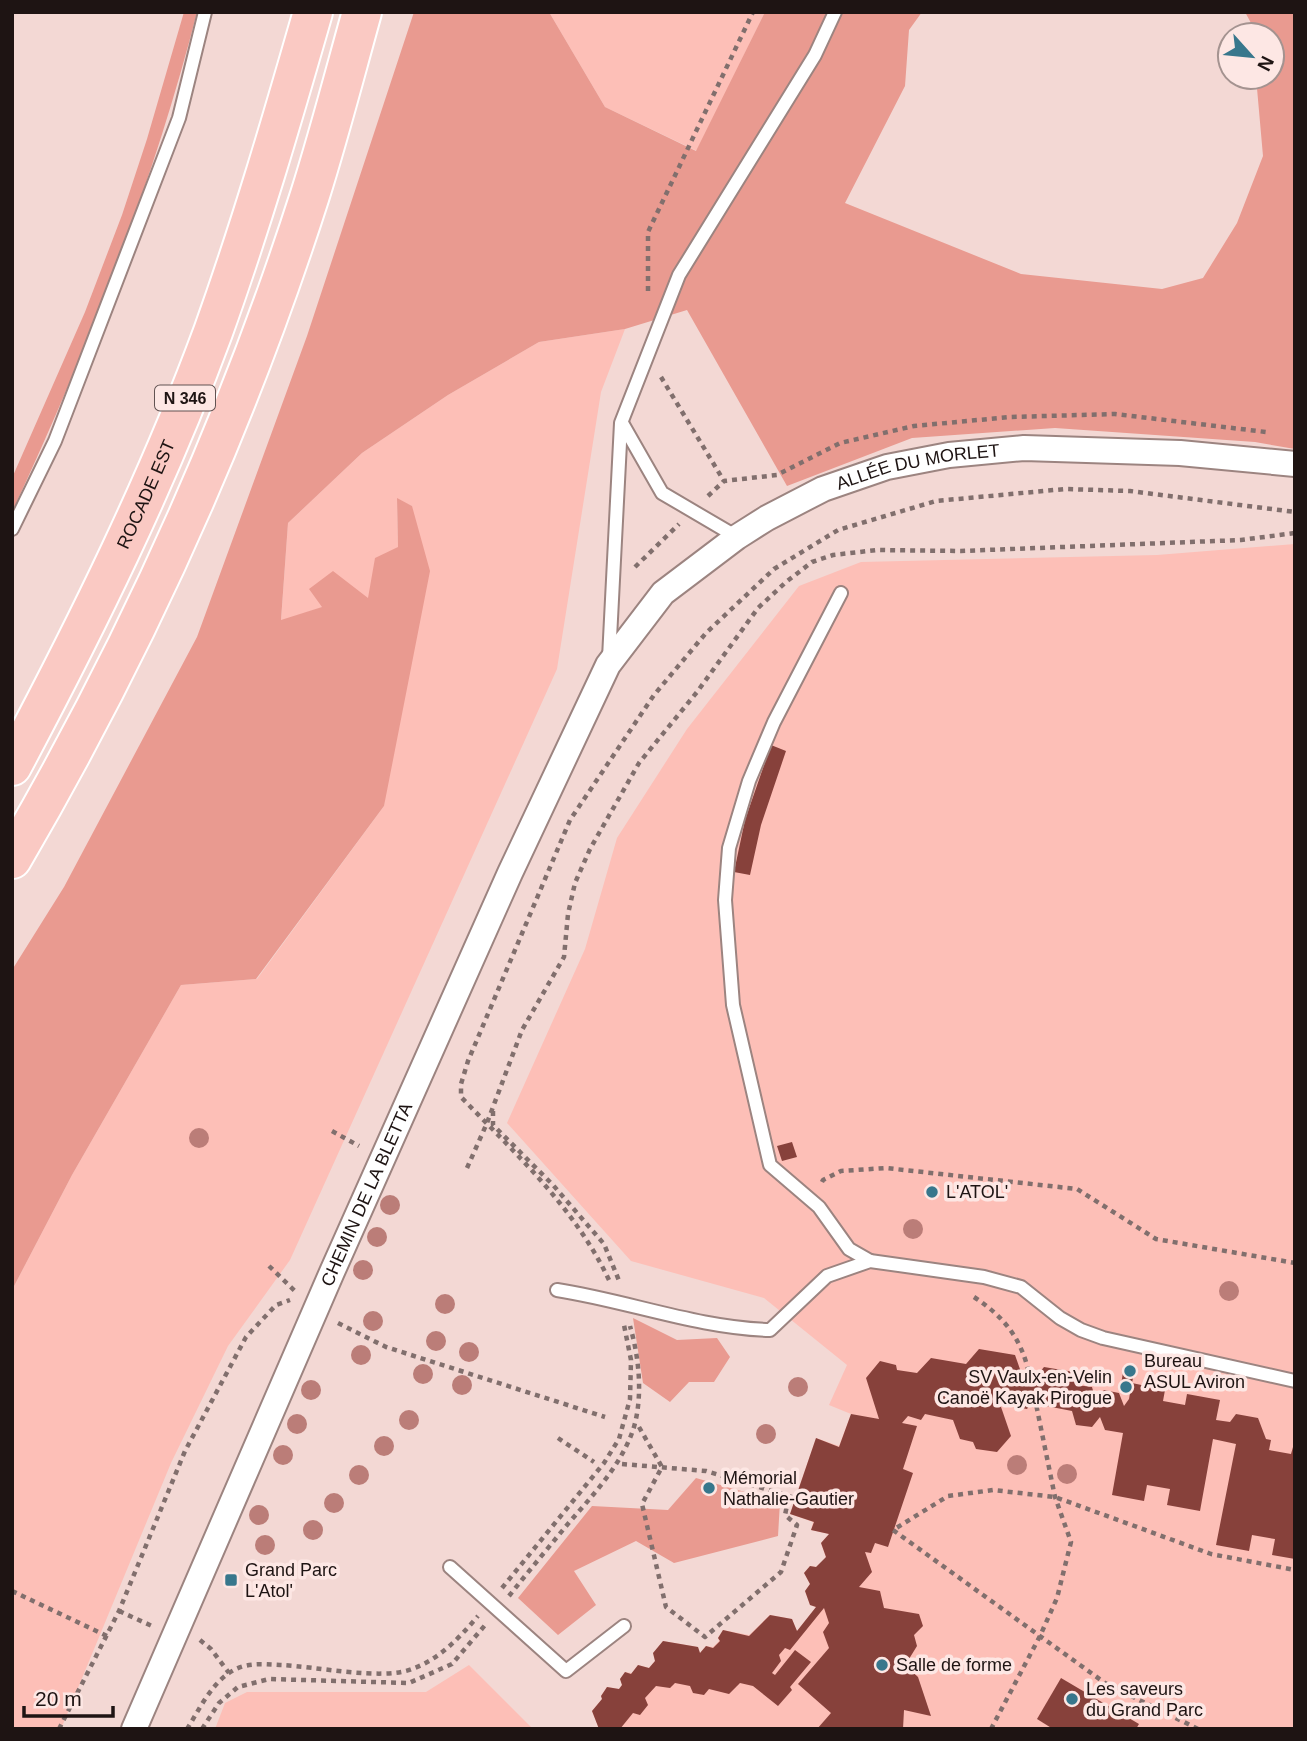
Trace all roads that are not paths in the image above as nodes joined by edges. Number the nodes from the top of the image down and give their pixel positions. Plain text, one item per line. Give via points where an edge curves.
1 (205, 12) edge
2 (313, 12) edge
3 (362, 12) edge
4 (390, 12) edge
5 (835, 12) edge
6 (239, 392) junction
7 (621, 423) junction
8 (1295, 464) edge
9 (12, 529) edge
10 (737, 537) junction
11 (841, 593) dead end
12 (608, 665) junction
13 (12, 766) edge
14 (12, 859) edge
15 (870, 1261) junction
16 (557, 1290) dead end
17 (1295, 1381) edge
18 (450, 1567) dead end
19 (624, 1626) dead end
20 (134, 1729) edge

1 - 9 lane via 179,118 55,441
2 - 13 highway, ROCADE EST / N 346 via 265,179 212,334 86,626
3 - 6 highway, N 346 via 310,195
4 - 6 highway via 291,320
5 - 7 lane via 815,55 679,275
6 - 14 highway, N 346 via 200,490 127,646
7 - 10 lane via 662,494
7 - 12 lane
8 - 10 street, ALLÉE DU MORLET via 1180,453 1024,448 949,455 887,467 822,489
10 - 12 street, ALLÉE DU MORLET via 663,593
11 - 15 lane via 749,781 729,848 725,900 733,1005 770,1165 819,1207 849,1249
12 - 20 street, CHEMIN DE LA BLETTA via 167,1625
15 - 16 lane via 827,1276 770,1330 743,1329
15 - 17 lane via 984,1277 1021,1287 1060,1318 1103,1338
18 - 19 lane via 566,1671

